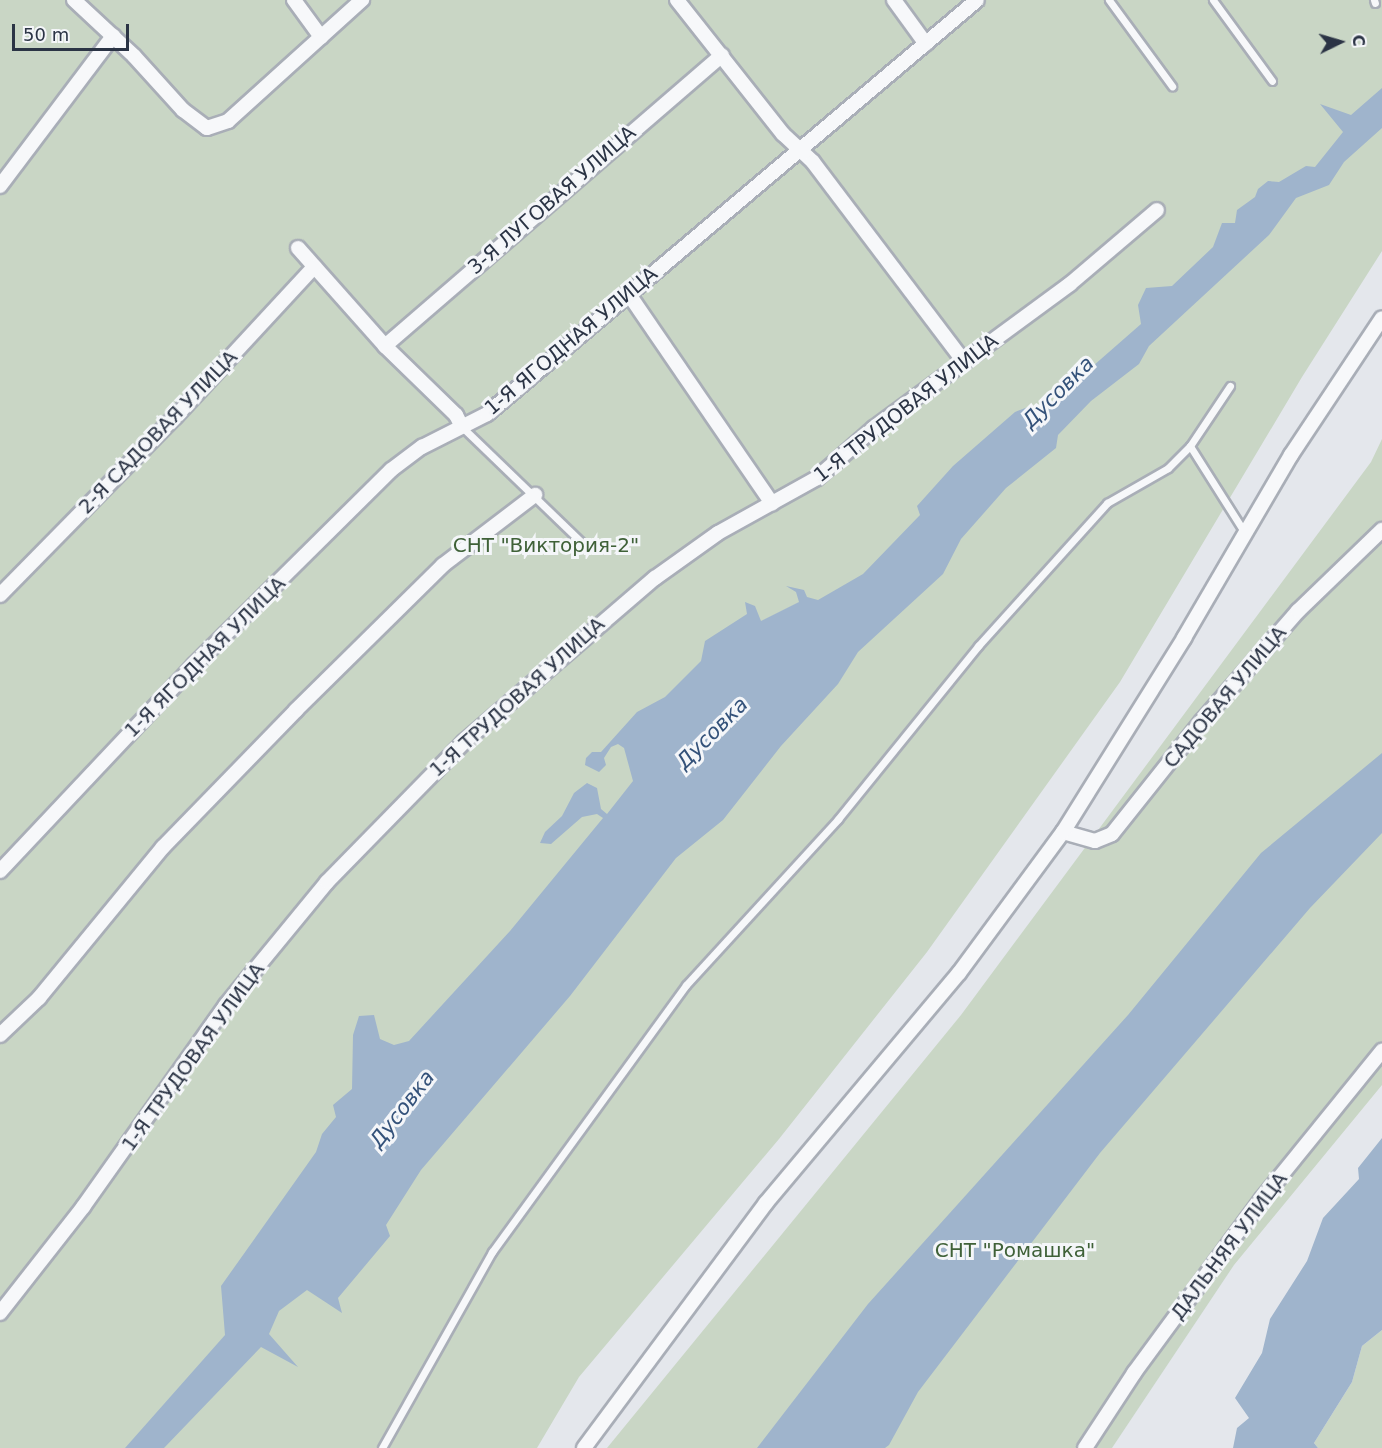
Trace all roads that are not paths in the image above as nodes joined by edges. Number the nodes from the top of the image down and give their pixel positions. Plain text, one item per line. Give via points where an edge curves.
1 (74, 0) edge
2 (294, 0) edge
3 (362, 0) edge
4 (677, 0) edge
5 (894, 0) edge
6 (977, 0) edge
7 (1109, 0) edge
8 (1213, 0) edge
9 (113, 36) junction
10 (321, 37) junction
11 (926, 44) junction
12 (722, 55) junction
13 (1272, 81) dead end
14 (1172, 86) dead end
15 (799, 149) junction
16 (0, 186) edge
17 (1157, 210) dead end
18 (298, 248) dead end
19 (314, 267) junction
20 (628, 293) junction
21 (1382, 318) edge
22 (385, 346) junction
23 (964, 362) junction
24 (1230, 386) dead end
25 (462, 427) junction
26 (1190, 446) junction
27 (535, 495) junction
28 (772, 503) junction
29 (1382, 530) edge
30 (1246, 535) junction
31 (580, 541) dead end
32 (0, 595) edge
33 (1062, 832) junction
34 (0, 871) edge
35 (0, 1035) edge
36 (1382, 1051) edge
37 (0, 1313) edge
38 (382, 1448) edge
39 (584, 1448) edge
40 (1085, 1448) edge

1 - 9 street
2 - 10 street
3 - 10 street
4 - 12 street
5 - 11 street
6 - 11 street, 1-Я ЯГОДНАЯ УЛИЦА
7 - 14 lane
8 - 13 lane
9 - 10 street via 183,110 207,128 228,121
9 - 16 street
11 - 15 street, 1-Я ЯГОДНАЯ УЛИЦА
12 - 15 street
12 - 22 street, 3-Я ЛУГОВАЯ УЛИЦА
15 - 20 street, 1-Я ЯГОДНАЯ УЛИЦА
15 - 23 street via 813,162
17 - 23 street, 1-Я ТРУДОВАЯ УЛИЦА via 1070,284
18 - 19 street
19 - 22 street
19 - 32 street, 2-Я САДОВАЯ УЛИЦА via 176,417
20 - 25 street, 1-Я ЯГОДНАЯ УЛИЦА via 487,414
20 - 28 street
21 - 30 street via 1291,455
22 - 25 street via 456,415
23 - 28 street, 1-Я ТРУДОВАЯ УЛИЦА via 874,428 817,478
24 - 26 lane
25 - 27 lane
25 - 34 street, 1-Я ЯГОДНАЯ УЛИЦА via 422,447 391,470 194,665
26 - 30 lane
26 - 38 lane via 1168,468 1107,503 978,646 838,819 686,985 492,1252
27 - 31 lane
27 - 35 street via 443,565 296,710 163,847 39,998
28 - 37 street, 1-Я ТРУДОВАЯ УЛИЦА via 718,532 655,578 517,694 410,794 327,882 226,1005 83,1207
29 - 33 street, САДОВАЯ УЛИЦА via 1298,611 1112,834 1095,841
30 - 33 street
33 - 39 street via 959,973 766,1203
36 - 40 street, ДАЛЬНЯЯ УЛИЦА via 1262,1199 1134,1373

